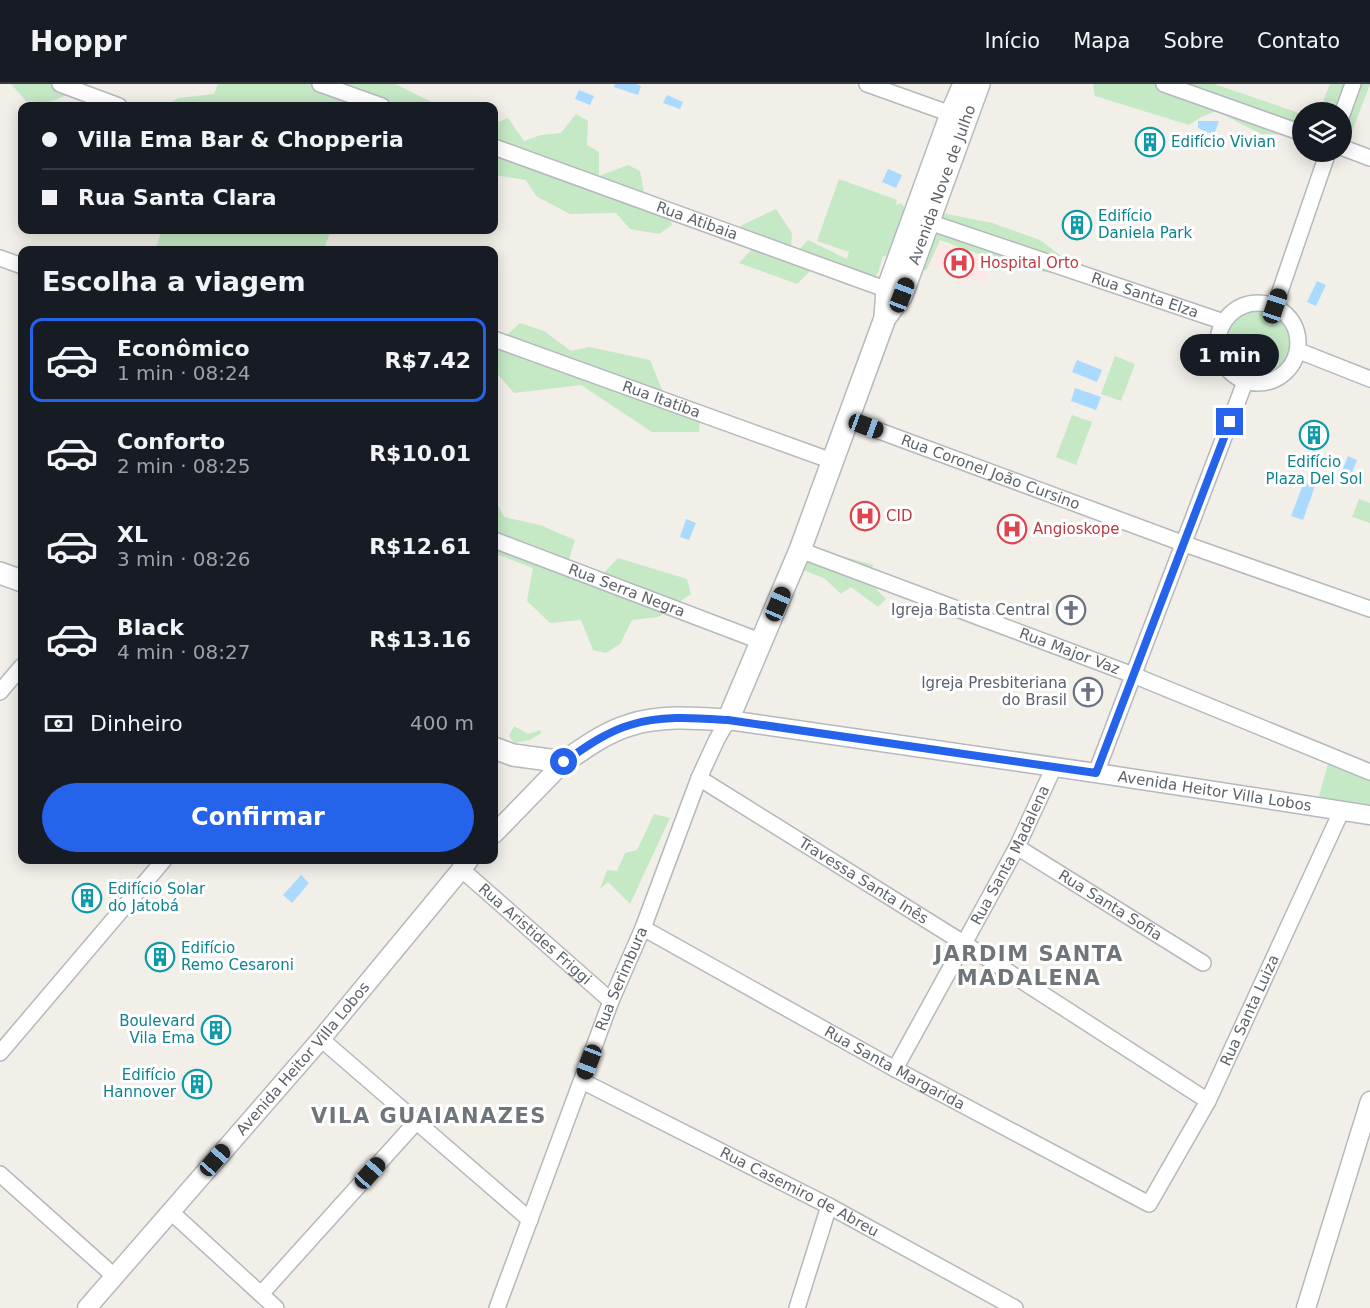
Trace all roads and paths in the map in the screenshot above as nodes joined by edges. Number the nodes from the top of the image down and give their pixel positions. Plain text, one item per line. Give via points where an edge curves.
1 (60, 84) edge
2 (320, 84) edge
3 (867, 84) edge
4 (964, 84) edge
5 (979, 84) edge
6 (1164, 84) edge
7 (1353, 84) edge
8 (108, 102) edge
9 (371, 102) edge
10 (1346, 102) edge
11 (951, 114) junction
12 (1292, 129) edge
13 (498, 148) edge
14 (1352, 151) edge
15 (1370, 158) edge
16 (1325, 162) edge
17 (929, 222) junction
18 (0, 258) edge
19 (18, 265) edge
20 (894, 292) junction
21 (1275, 306) junction
22 (1224, 322) junction
23 (498, 340) edge
24 (1299, 351) junction
25 (1370, 379) edge
26 (1245, 382) junction
27 (847, 419) junction
28 (832, 461) junction
29 (498, 542) edge
30 (1182, 543) junction
31 (800, 550) junction
32 (0, 573) edge
33 (18, 580) edge
34 (1370, 609) edge
35 (763, 639) junction
36 (18, 671) edge
37 (1133, 675) junction
38 (0, 692) edge
39 (728, 720) junction
40 (498, 749) edge
41 (564, 762) junction
42 (1054, 767) junction
43 (1370, 772) edge
44 (1096, 773) junction
45 (699, 778) junction
46 (1341, 812) junction
47 (1370, 815) edge
48 (498, 830) edge
49 (1017, 847) junction
50 (161, 864) edge
51 (464, 864) edge
52 (643, 928) junction
53 (965, 944) junction
54 (1203, 963) dead end
55 (611, 1001) junction
56 (321, 1039) junction
57 (0, 1053) edge
58 (895, 1069) junction
59 (582, 1081) junction
60 (1208, 1101) junction
61 (1370, 1101) edge
62 (417, 1120) junction
63 (0, 1174) edge
64 (1149, 1204) joint
65 (829, 1206) junction
66 (170, 1211) junction
67 (530, 1220) junction
68 (114, 1275) junction
69 (261, 1294) junction
70 (87, 1308) edge
71 (276, 1308) edge
72 (497, 1308) edge
73 (797, 1308) edge
74 (1015, 1308) edge
75 (1306, 1308) edge

1 - 8 street
2 - 9 street
3 - 11 street
4 - 11 main road, Avenida Nove de Julho
5 - 17 main road, Avenida Nove de Julho
6 - 12 street
7 - 10 street
11 - 20 main road, Avenida Nove de Julho
13 - 20 street, Rua Atibaia
14 - 15 street
16 - 21 street
17 - 20 main road, Avenida Nove de Julho
17 - 22 street, Rua Santa Elza
18 - 19 street
20 - 27 main road, Avenida Nove de Julho
21 - 22 street via 1241,306
21 - 24 street via 1295,325
22 - 26 street via 1219,333 1220,357 1226,368
23 - 28 street, Rua Itatiba
24 - 25 street
24 - 26 street via 1285,374 1273,381
26 - 30 street
27 - 28 main road, Avenida Nove de Julho
27 - 30 street, Rua Coronel João Cursino
28 - 31 main road, Avenida Nove de Julho
29 - 35 street, Rua Serra Negra
30 - 34 street, Rua Coronel João Cursino
30 - 37 street
31 - 35 main road, Avenida Nove de Julho
31 - 37 street, Rua Major Vaz
32 - 33 main road
35 - 39 main road, Avenida Nove de Julho
36 - 38 street
37 - 43 street, Rua Major Vaz
37 - 44 street
39 - 41 main road, Avenida Heitor Villa Lobos via 681,717 629,725
39 - 42 street, Avenida Heitor Villa Lobos
39 - 45 street, Rua Serimbura
40 - 41 main road
41 - 48 street, Avenida Heitor Villa Lobos
42 - 44 street, Avenida Heitor Villa Lobos
42 - 49 street, Rua Santa Madalena
44 - 46 street, Avenida Heitor Villa Lobos
45 - 52 street, Rua Serimbura
45 - 53 street, Travessa Santa Inês
46 - 47 street, Avenida Heitor Villa Lobos
46 - 60 street, Rua Santa Luiza
49 - 53 street, Rua Santa Madalena
49 - 54 street, Rua Santa Sofia
50 - 57 street
51 - 55 street, Rua Aristides Friggi
51 - 56 street, Avenida Heitor Villa Lobos
52 - 55 street, Rua Serimbura
52 - 58 street, Rua Santa Margarida
53 - 58 street, Rua Santa Madalena
53 - 60 street, Travessa Santa Inês
55 - 59 street, Rua Serimbura
56 - 62 street
56 - 66 street, Avenida Heitor Villa Lobos
58 - 64 street, Rua Santa Margarida
59 - 65 street, Rua Casemiro de Abreu
59 - 67 street, Rua Serimbura
60 - 64 street, Rua Santa Luiza
61 - 75 street
62 - 67 street
62 - 69 street
63 - 68 street
65 - 73 street
65 - 74 street, Rua Casemiro de Abreu
66 - 68 street, Avenida Heitor Villa Lobos
66 - 69 street
67 - 72 street, Rua Serimbura
68 - 70 street, Avenida Heitor Villa Lobos
69 - 71 street

